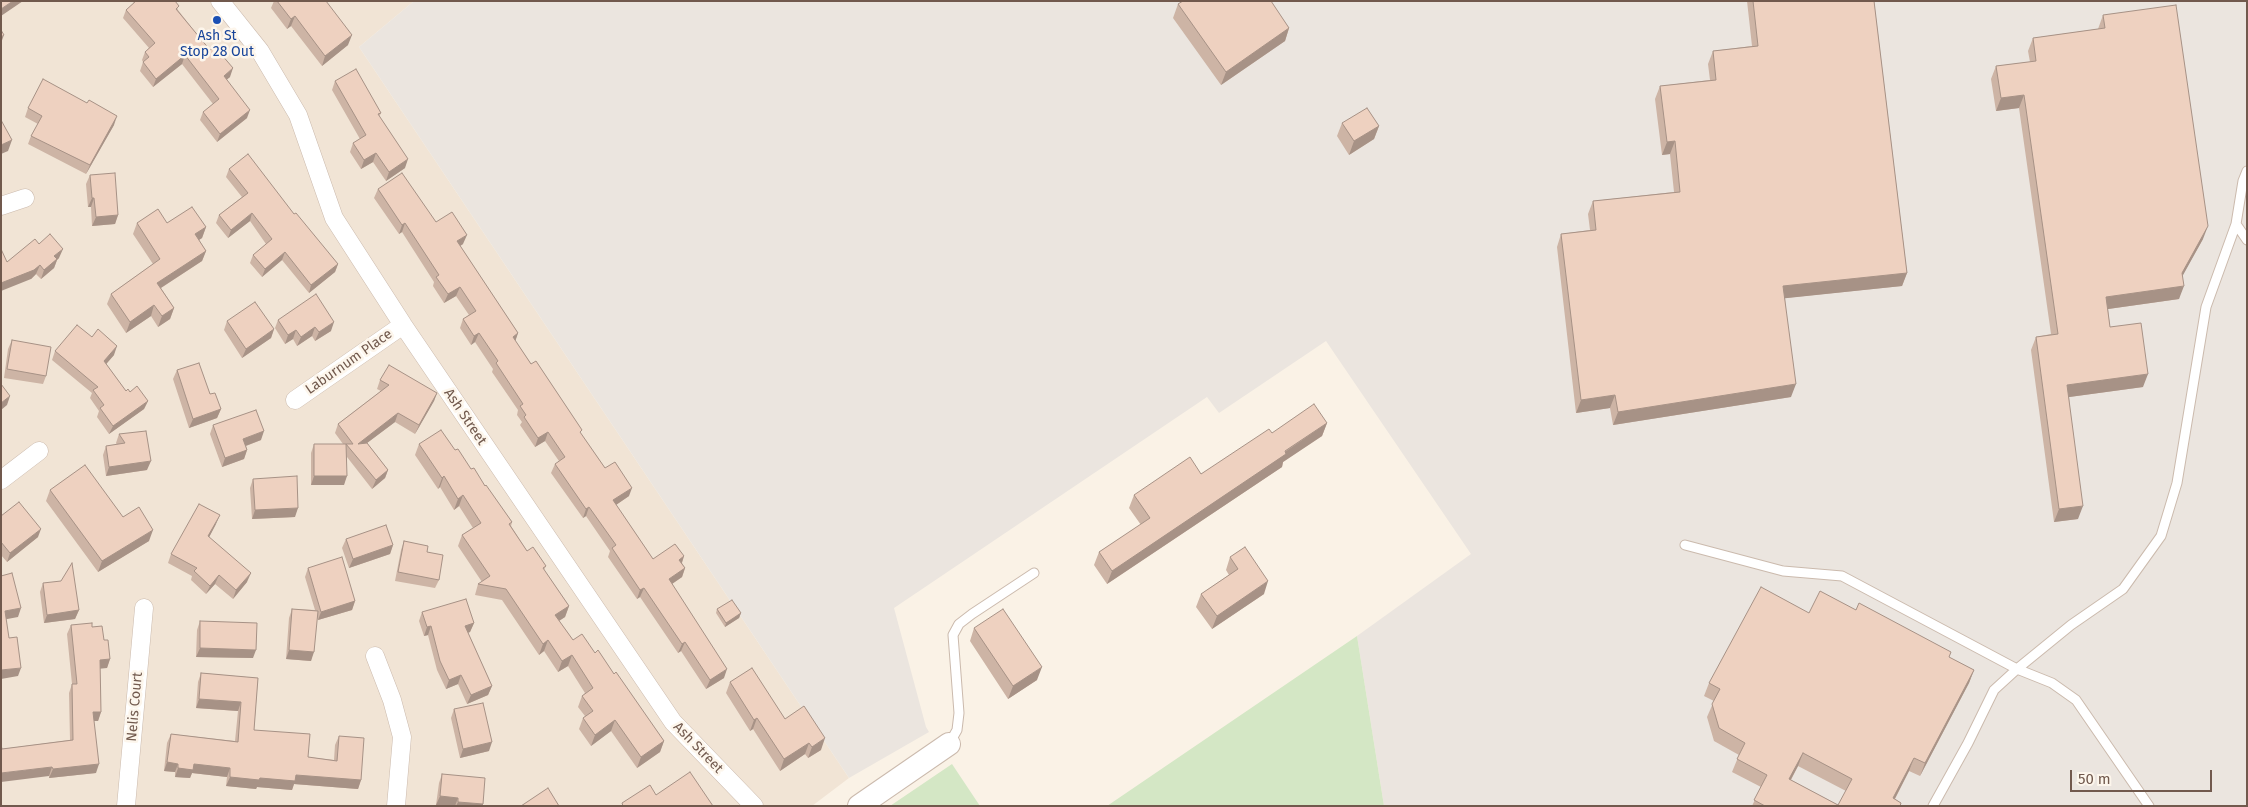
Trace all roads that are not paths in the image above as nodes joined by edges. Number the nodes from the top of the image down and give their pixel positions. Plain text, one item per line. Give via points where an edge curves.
1 (220, 1) edge
2 (2247, 171) edge
3 (25, 198) dead end
4 (1, 206) edge
5 (2236, 224) junction
6 (2247, 240) edge
7 (402, 324) junction
8 (295, 400) dead end
9 (39, 451) dead end
10 (1, 480) edge
11 (1685, 544) dead end
12 (1034, 573) dead end
13 (144, 608) dead end
14 (375, 656) dead end
15 (2017, 669) junction
16 (949, 744) joint
17 (126, 806) edge
18 (396, 806) edge
19 (754, 806) edge
20 (859, 806) edge
21 (1933, 806) edge
22 (2148, 806) edge

1 - 7 street, Ash Street via 260,51 298,115 334,218
2 - 5 lane
3 - 4 street
5 - 6 lane
5 - 15 lane via 2206,308 2176,483 2161,536 2123,589 2070,625
7 - 8 street, Laburnum Place
7 - 19 street, Ash Street via 673,722
9 - 10 street
11 - 15 lane via 1783,571 1842,576
12 - 16 lane via 972,614 959,624 953,635 958,730
13 - 17 street, Nelis Court
14 - 18 street via 402,737
15 - 21 lane via 1994,690
15 - 22 lane via 2052,683 2076,700
16 - 20 street

